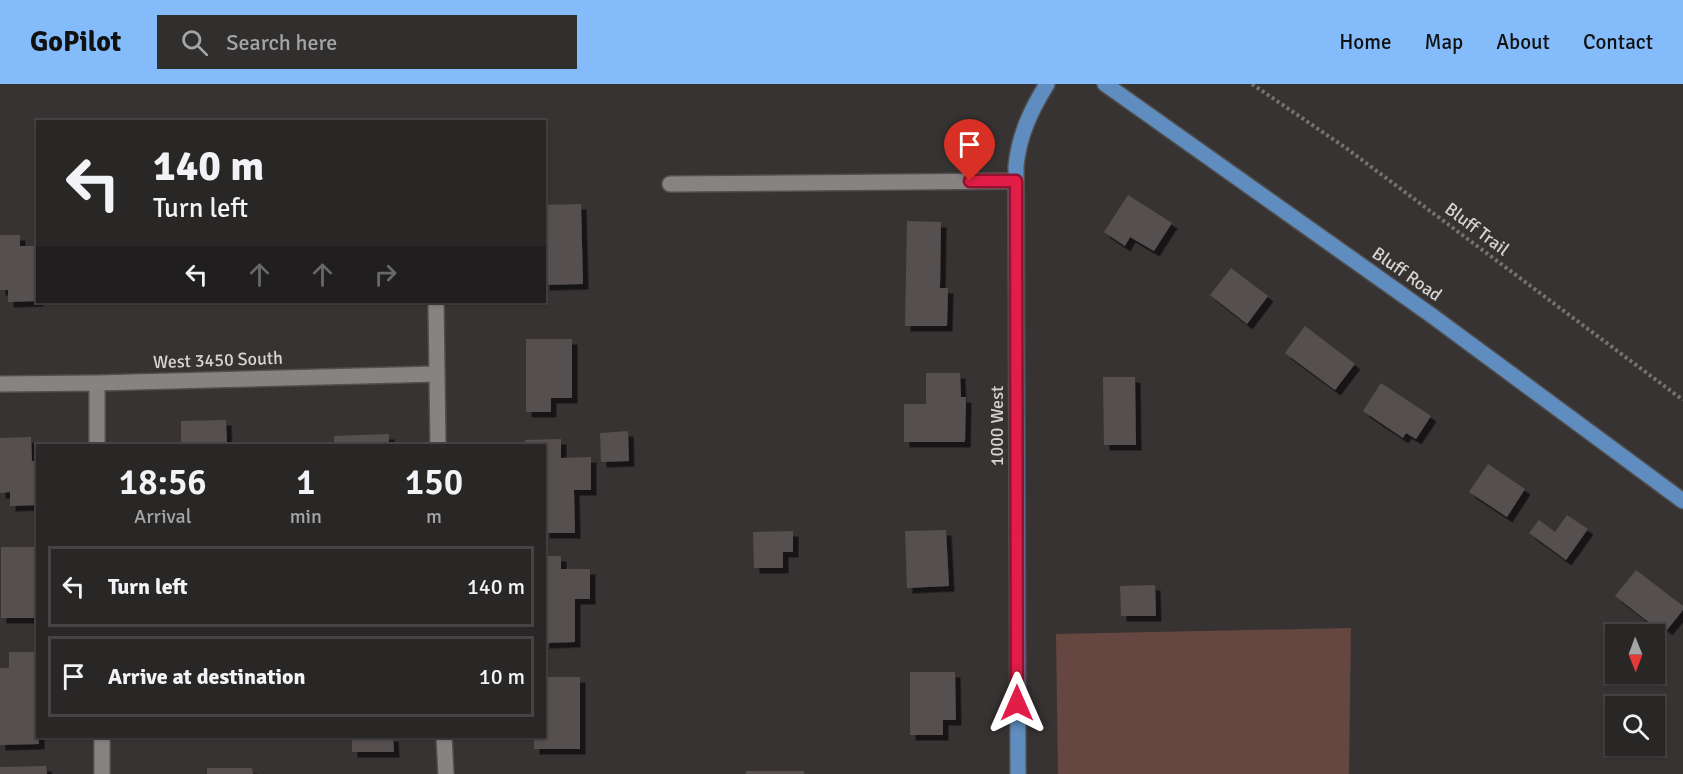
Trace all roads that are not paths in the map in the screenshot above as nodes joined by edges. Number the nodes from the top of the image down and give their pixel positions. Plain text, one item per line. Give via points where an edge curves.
1 (1047, 84) edge
2 (1105, 84) edge
3 (1016, 181) junction
4 (670, 184) dead end
5 (436, 303) edge
6 (436, 374) junction
7 (97, 383) junction
8 (0, 384) edge
9 (98, 444) edge
10 (438, 444) edge
11 (1683, 501) edge
12 (102, 738) edge
13 (444, 738) edge
14 (102, 774) edge
15 (446, 774) edge
16 (1018, 774) edge

1 - 3 main road, 1000 West via 1021,138
2 - 11 main road, Bluff Road via 1431,315
3 - 4 street
3 - 16 main road, 1000 West
5 - 6 street
6 - 7 street, West 3450 South
6 - 10 street
7 - 8 street, West 3450 South
7 - 9 street
12 - 14 street
13 - 15 street

